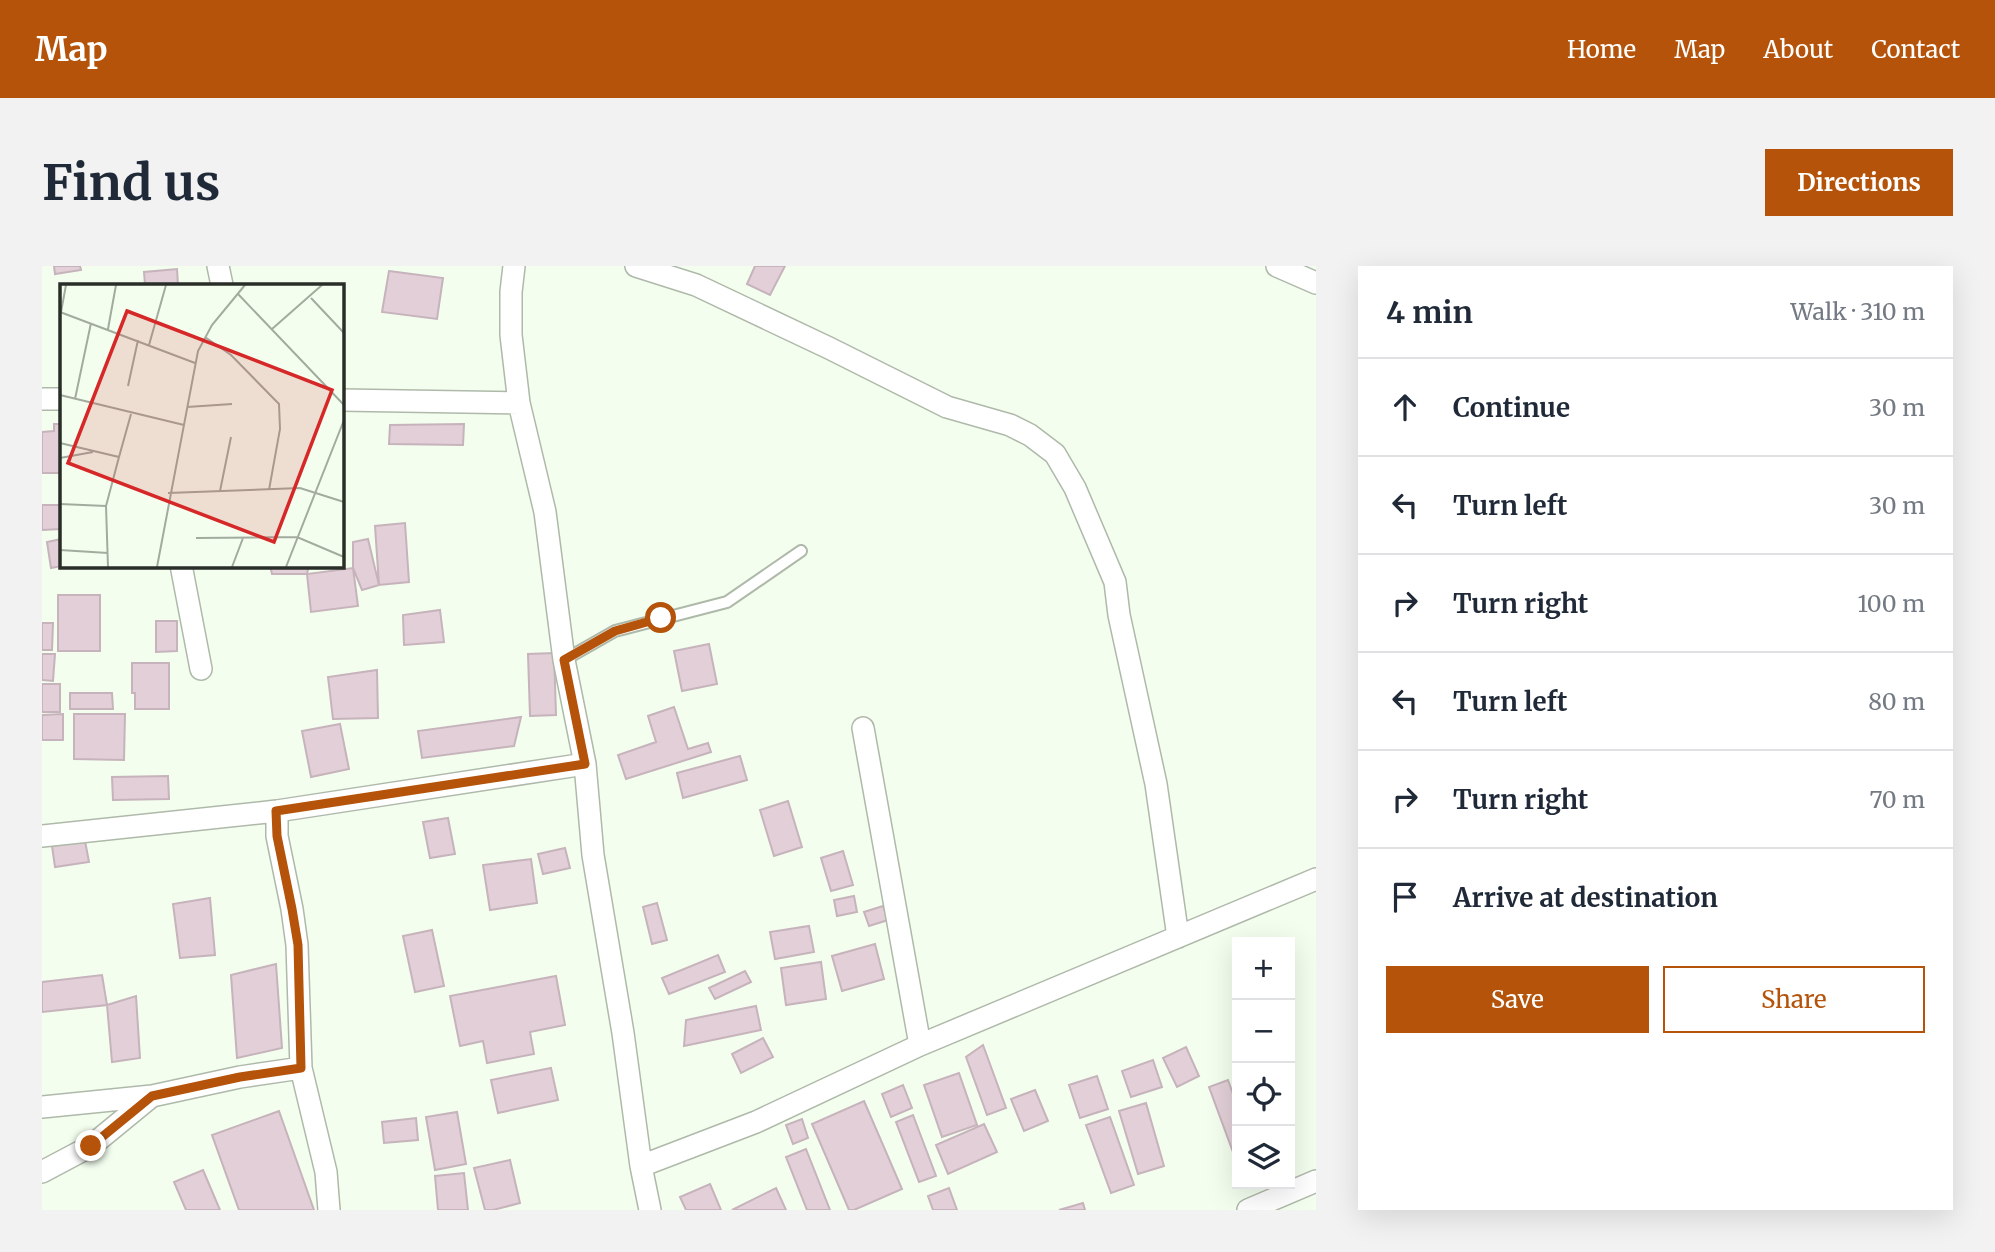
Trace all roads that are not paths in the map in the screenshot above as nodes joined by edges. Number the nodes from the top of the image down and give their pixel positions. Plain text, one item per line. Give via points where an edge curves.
1 (218, 266) edge
2 (514, 266) edge
3 (636, 266) edge
4 (1278, 266) edge
5 (1316, 283) edge
6 (222, 284) edge
7 (60, 399) edge
8 (42, 400) edge
9 (343, 400) edge
10 (519, 403) junction
11 (801, 551) dead end
12 (181, 567) edge
13 (564, 660) junction
14 (201, 669) dead end
15 (863, 729) dead end
16 (585, 764) junction
17 (276, 811) junction
18 (42, 836) edge
19 (1316, 878) edge
20 (1178, 937) junction
21 (920, 1045) junction
22 (301, 1068) junction
23 (152, 1096) junction
24 (42, 1107) edge
25 (641, 1167) junction
26 (42, 1172) edge
27 (1316, 1181) edge
28 (329, 1210) edge
29 (650, 1210) edge
30 (1248, 1210) edge

1 - 6 street
2 - 10 street via 511,335
3 - 20 street via 696,285 947,407 1010,425 1055,454 1075,488 1115,582 1156,785
4 - 5 street
7 - 8 street
9 - 10 street
10 - 13 street via 545,512
11 - 13 lane via 727,602 615,631
12 - 14 street
13 - 16 street
15 - 21 street
16 - 17 street
16 - 25 street via 593,855
17 - 18 street
17 - 22 street via 298,945
19 - 20 street
20 - 21 street
21 - 25 street via 756,1122
22 - 23 street
22 - 28 street via 326,1172
23 - 24 street
23 - 26 street via 91,1146
25 - 29 street
27 - 30 street

